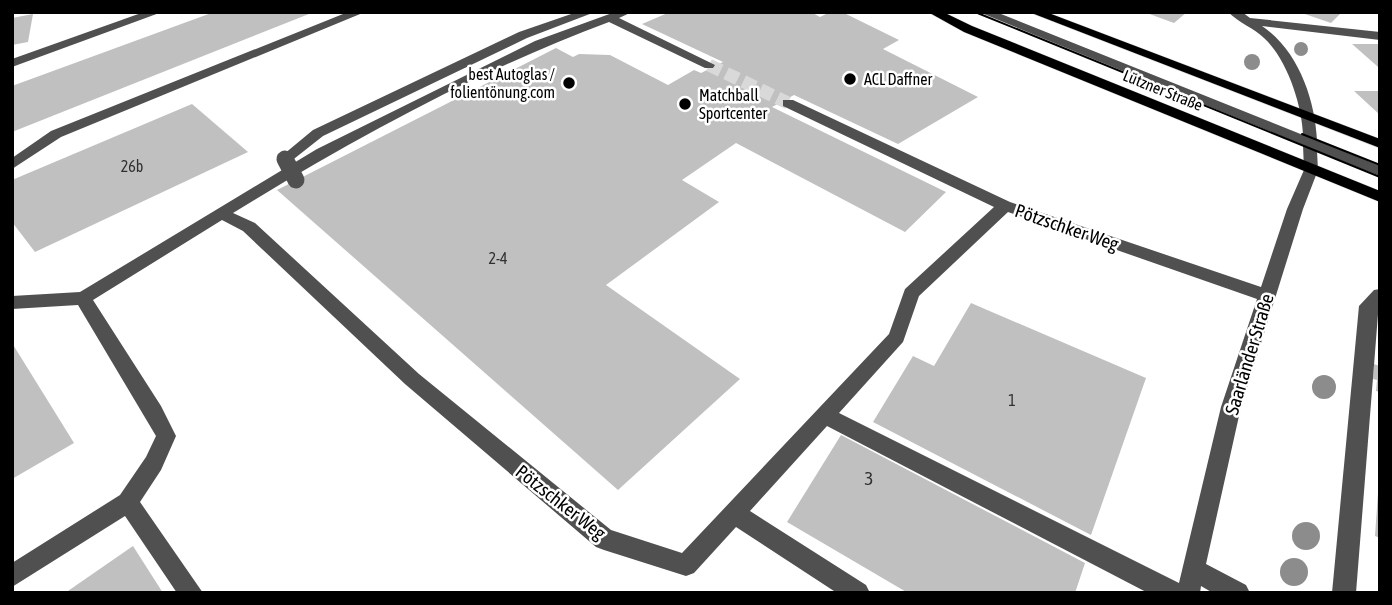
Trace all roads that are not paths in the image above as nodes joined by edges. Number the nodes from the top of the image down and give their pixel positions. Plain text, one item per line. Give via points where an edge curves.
1 (156, 12) edge
2 (359, 12) edge
3 (589, 12) edge
4 (626, 12) edge
5 (934, 12) edge
6 (985, 12) edge
7 (1035, 12) edge
8 (1234, 12) edge
9 (609, 18) junction
10 (1251, 21) junction
11 (1380, 36) edge
12 (12, 64) edge
13 (709, 65) tunnel mouth
14 (788, 103) tunnel mouth
15 (1309, 118) junction
16 (1310, 142) junction
17 (1380, 144) edge
18 (1380, 158) edge
19 (1350, 159) junction
20 (12, 165) edge
21 (1311, 170) junction
22 (1380, 171) edge
23 (296, 180) dead end
24 (1380, 197) edge
25 (1005, 206) junction
26 (219, 213) junction
27 (1267, 296) junction
28 (1380, 296) edge
29 (83, 298) junction
30 (12, 303) edge
31 (825, 415) junction
32 (128, 502) junction
33 (734, 513) junction
34 (12, 576) edge
35 (1190, 581) edge
36 (191, 593) edge
37 (858, 593) edge
38 (1173, 593) edge
39 (1238, 593) edge
40 (1344, 593) edge

1 - 12 street
2 - 20 street via 56,134
3 - 23 street, bridge via 523,35 318,133 285,159
4 - 9 street
5 - 21 main road, Lützner Straße
6 - 16 street
7 - 15 main road, Lützner Straße
8 - 10 street
9 - 13 street
9 - 26 street via 539,44 322,152
10 - 11 street
10 - 15 street, Saarländer Straße via 1281,49
14 - 25 street
15 - 16 street, Saarländer Straße
15 - 17 main road, Lützner Straße
16 - 19 street
16 - 21 street, Saarländer Straße
18 - 19 street
19 - 21 street
19 - 22 street
21 - 24 main road, Lützner Straße
21 - 27 street, Saarländer Straße
25 - 27 street, Pötzschker Weg
25 - 31 street, Pötzschker Weg via 911,293 897,337
26 - 29 street
26 - 33 street, Pötzschker Weg via 248,227 411,379 604,539 686,565
27 - 35 street, Saarländer Straße via 1231,407
28 - 40 street via 1368,306
29 - 30 street
29 - 32 street via 166,436
31 - 33 street, Pötzschker Weg
31 - 38 street
32 - 34 street
32 - 36 street
33 - 37 street
35 - 39 street

